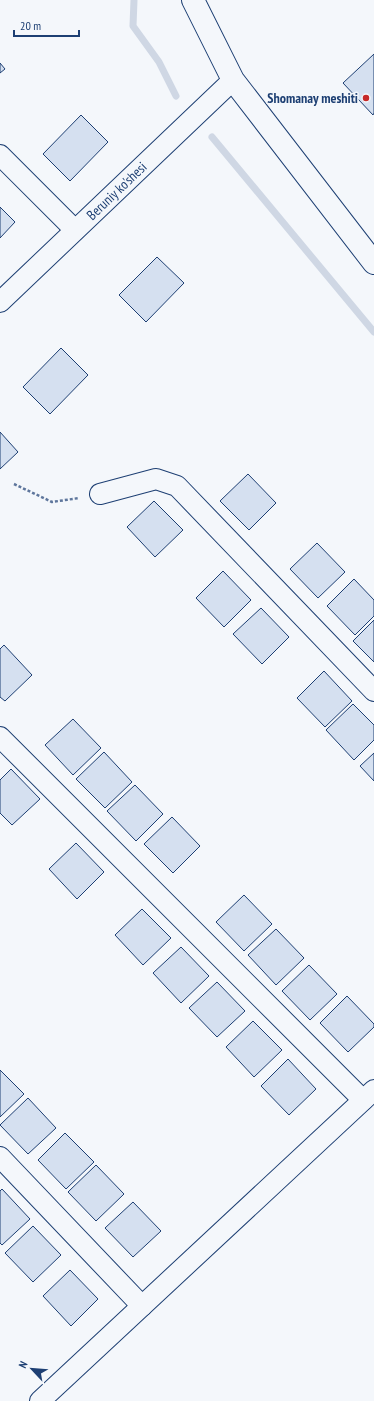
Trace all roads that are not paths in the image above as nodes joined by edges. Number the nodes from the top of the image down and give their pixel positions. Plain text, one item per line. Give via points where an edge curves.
1 (193, 0) edge
2 (232, 80) junction
3 (0, 155) edge
4 (75, 230) junction
5 (374, 263) edge
6 (0, 302) edge
7 (100, 494) road end
8 (374, 691) edge
9 (0, 737) edge
10 (369, 1095) edge
11 (0, 1157) edge
12 (142, 1306) junction
13 (40, 1401) edge

1 - 2 street
2 - 4 street, Beruniy ko'shesi
2 - 5 street
3 - 4 street
4 - 6 street, Beruniy ko'shesi
7 - 8 street via 156,478 177,486
9 - 10 street
10 - 12 street
11 - 12 street
12 - 13 street

